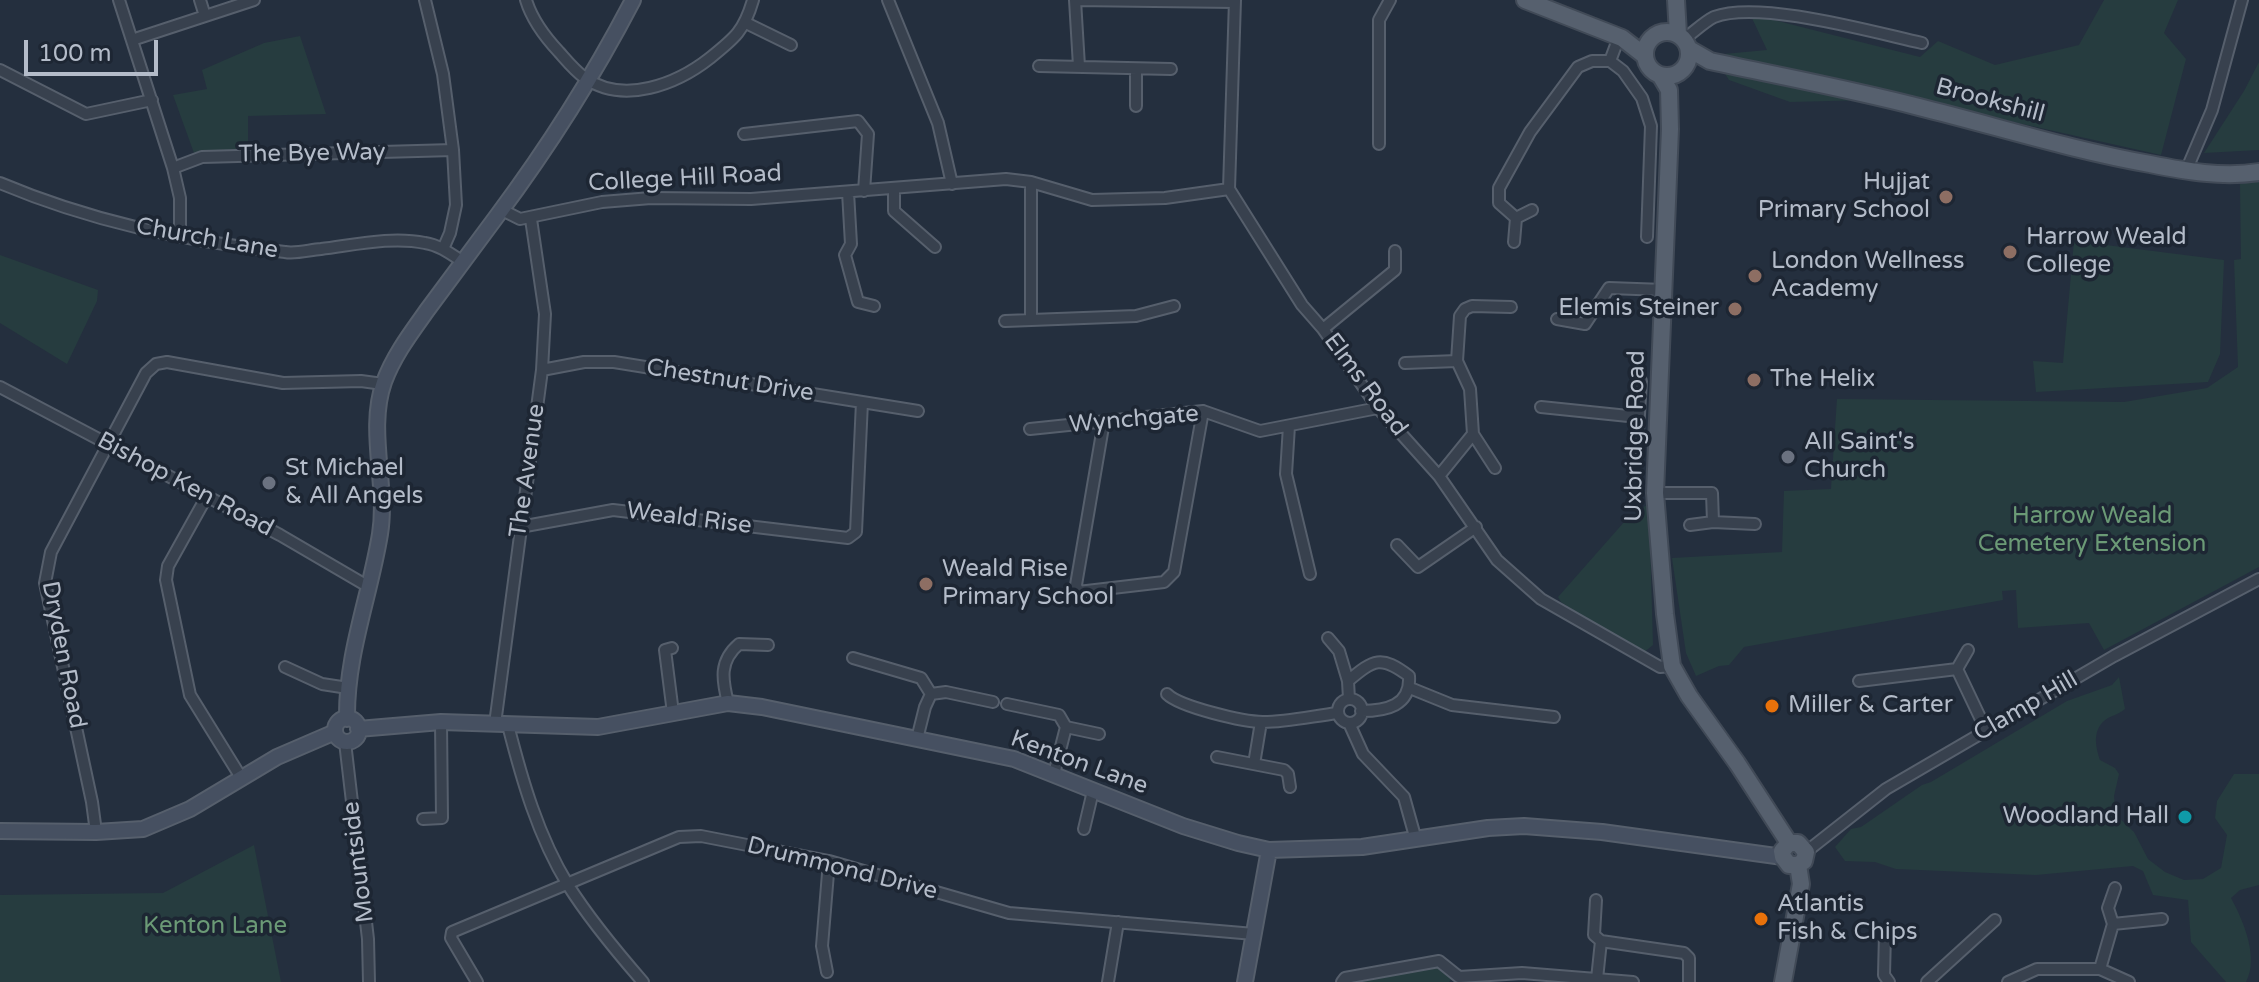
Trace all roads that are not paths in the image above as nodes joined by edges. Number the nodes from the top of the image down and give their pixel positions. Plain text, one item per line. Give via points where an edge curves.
1 (119, 0) edge
2 (200, 0) edge
3 (254, 0) edge
4 (425, 0) edge
5 (526, 0) edge
6 (633, 0) edge
7 (753, 0) edge
8 (888, 0) edge
9 (1390, 0) edge
10 (1525, 0) edge
11 (2242, 0) edge
12 (1234, 1) edge
13 (1676, 5) edge
14 (205, 16) junction
15 (746, 23) junction
16 (1620, 38) junction
17 (132, 40) junction
18 (1922, 43) dead end
19 (791, 45) dead end
20 (1674, 51) junction
21 (1645, 56) junction
22 (1610, 61) junction
23 (1039, 66) dead end
24 (1079, 66) junction
25 (1171, 69) dead end
26 (0, 70) edge
27 (1136, 70) junction
28 (587, 80) junction
29 (152, 100) junction
30 (1136, 106) dead end
31 (744, 134) dead end
32 (1379, 144) dead end
33 (453, 150) junction
34 (173, 168) junction
35 (2186, 171) junction
36 (2259, 172) edge
37 (1031, 182) junction
38 (0, 183) edge
39 (952, 184) junction
40 (894, 189) junction
41 (1229, 189) junction
42 (864, 191) junction
43 (848, 192) junction
44 (502, 210) junction
45 (1532, 210) dead end
46 (1516, 218) junction
47 (531, 219) junction
48 (1666, 227) junction
49 (180, 236) junction
50 (1514, 242) dead end
51 (935, 247) dead end
52 (443, 249) junction
53 (1395, 251) dead end
54 (463, 262) junction
55 (1664, 290) junction
56 (874, 306) dead end
57 (1174, 306) dead end
58 (1511, 307) dead end
59 (1031, 319) junction
60 (1557, 319) dead end
61 (1005, 321) dead end
62 (1323, 329) junction
63 (1457, 361) junction
64 (1405, 363) dead end
65 (542, 370) junction
66 (1641, 381) dead end
67 (383, 384) junction
68 (0, 387) edge
69 (862, 402) junction
70 (1541, 407) dead end
71 (1378, 408) junction
72 (918, 411) dead end
73 (1203, 411) junction
74 (1104, 421) junction
75 (1638, 422) junction
76 (1289, 426) junction
77 (1658, 428) junction
78 (1030, 429) dead end
79 (1473, 434) junction
80 (107, 444) junction
81 (1637, 448) dead end
82 (1495, 468) dead end
83 (1439, 476) junction
84 (1655, 493) junction
85 (207, 496) junction
86 (1713, 522) junction
87 (1755, 524) dead end
88 (1690, 525) dead end
89 (520, 527) junction
90 (1476, 527) junction
91 (1397, 545) dead end
92 (1310, 574) dead end
93 (2259, 579) edge
94 (369, 587) junction
95 (1328, 638) dead end
96 (768, 645) dead end
97 (672, 648) dead end
98 (1968, 650) dead end
99 (853, 658) dead end
100 (1672, 666) junction
101 (285, 667) dead end
102 (1957, 669) junction
103 (1348, 681) junction
104 (1859, 681) dead end
105 (348, 688) junction
106 (1410, 688) junction
107 (931, 694) junction
108 (1167, 694) dead end
109 (1349, 699) junction
110 (993, 702) dead end
111 (728, 703) junction
112 (1007, 704) dead end
113 (1361, 711) junction
114 (673, 713) junction
115 (1338, 713) junction
116 (1554, 717) dead end
117 (441, 722) junction
118 (1261, 722) junction
119 (1349, 723) junction
120 (353, 724) junction
121 (501, 724) junction
122 (1066, 727) junction
123 (1986, 730) junction
124 (1099, 734) dead end
125 (340, 737) junction
126 (917, 739) junction
127 (1217, 757) dead end
128 (1254, 764) junction
129 (1054, 774) junction
130 (242, 779) junction
131 (1290, 787) dead end
132 (1093, 791) junction
133 (423, 819) dead end
134 (1084, 829) dead end
135 (0, 831) edge
136 (96, 832) junction
137 (1416, 840) junction
138 (1269, 850) junction
139 (1794, 855) junction
140 (829, 861) junction
141 (567, 883) junction
142 (2115, 888) dead end
143 (1596, 900) dead end
144 (2162, 919) dead end
145 (1995, 920) dead end
146 (1118, 922) junction
147 (2113, 924) junction
148 (1885, 933) dead end
149 (1254, 934) junction
150 (1601, 941) junction
151 (2100, 969) junction
152 (827, 972) dead end
153 (1597, 979) junction
154 (1457, 980) edge
155 (369, 982) edge
156 (477, 982) edge
157 (643, 982) edge
158 (1108, 982) edge
159 (1245, 982) edge
160 (1342, 982) edge
161 (1633, 982) edge
162 (1689, 982) edge
163 (1783, 982) edge
164 (1889, 982) edge
165 (1927, 982) edge
166 (2008, 982) edge
167 (2129, 982) edge

1 - 17 street
2 - 14 street
3 - 14 street
4 - 33 street via 443,74
5 - 28 street via 545,37
6 - 28 street
7 - 15 street
8 - 39 street via 938,123
9 - 32 street via 1379,20
10 - 16 main road
11 - 35 street via 2212,110
12 - 24 street via 1075,0
12 - 41 street
13 - 20 main road, Uxbridge Road
14 - 17 street
15 - 19 street
15 - 28 street via 703,64 672,81 642,91
16 - 20 main road, Brookshill
16 - 21 main road
16 - 22 street
17 - 29 street
18 - 20 street via 1770,9 1741,9 1714,17
20 - 21 main road
20 - 21 main road via 1651,70
20 - 35 main road, Brookshill
20 - 48 main road, Uxbridge Road
22 - 46 street via 1578,67 1530,132 1499,188 1499,203
22 - 48 street via 1642,98 1651,126 1647,231
23 - 24 street
24 - 27 street
25 - 27 street
26 - 29 street via 86,114
27 - 30 street
28 - 44 street
29 - 34 street
31 - 42 street via 858,121 868,134
33 - 34 street, The Bye Way via 202,157
33 - 52 street via 456,205
34 - 49 street
35 - 36 main road, Brookshill
37 - 39 street, College Hill Road
37 - 41 street, College Hill Road via 1092,200
37 - 59 street
38 - 49 street, Church Lane via 108,222
39 - 40 street, College Hill Road
40 - 42 street, College Hill Road
40 - 51 street via 894,211
41 - 62 street, Elms Road via 1302,305
42 - 43 street, College Hill Road
43 - 47 street, College Hill Road via 602,202
43 - 56 street via 851,244 845,255 858,302
44 - 47 street
44 - 54 street
45 - 46 street
46 - 50 street
47 - 65 street, The Avenue via 545,314
48 - 55 main road, Uxbridge Road
49 - 52 street, Church Lane via 289,253 384,241 424,242
52 - 54 street, Church Lane
53 - 62 street via 1395,270
54 - 67 street via 398,351
55 - 60 street via 1609,288 1585,324
55 - 77 main road, Uxbridge Road
57 - 59 street via 1136,316
58 - 63 street via 1465,309 1459,320
59 - 61 street
62 - 71 street, Elms Road
63 - 64 street
63 - 79 street via 1470,389
65 - 69 street, Chestnut Drive via 614,362
65 - 89 street, The Avenue
66 - 75 street
67 - 80 street, Dryden Road via 283,383 156,364
67 - 94 street via 378,418 381,529
68 - 80 street, Bishop Ken Road
69 - 72 street, Chestnut Drive
69 - 89 street, Weald Rise via 856,532 848,538 613,510
70 - 75 street
71 - 76 street, Wynchgate
71 - 83 street, Elms Road
73 - 74 street, Wynchgate
73 - 74 street via 1174,572 1164,582 1078,592
73 - 76 street, Wynchgate via 1260,431
74 - 78 street, Wynchgate
75 - 77 street
75 - 81 street
76 - 92 street via 1286,474
77 - 84 main road, Uxbridge Road
79 - 82 street
79 - 83 street
80 - 85 street, Bishop Ken Road
80 - 136 street, Dryden Road via 51,552 45,583
83 - 90 street, Elms Road
84 - 86 street via 1712,493
84 - 100 main road, Uxbridge Road
85 - 94 street, Bishop Ken Road
85 - 130 street via 168,566 166,580 190,695
86 - 87 street
86 - 88 street
89 - 121 street, The Avenue
90 - 91 street via 1418,567
90 - 100 street, Elms Road via 1497,560 1541,599 1660,667
93 - 123 street, Clamp Hill
94 - 105 street
95 - 103 street via 1339,651
96 - 111 street via 739,644 727,653 722,670
97 - 114 street via 665,650
98 - 102 street
99 - 107 street via 921,678
100 - 139 main road, Uxbridge Road
101 - 105 street via 322,684
102 - 104 street
102 - 123 street
103 - 106 street via 1364,668 1392,663 1409,676
103 - 109 street
105 - 120 street
106 - 113 street via 1388,709
106 - 116 street via 1452,705
107 - 110 street
107 - 126 street
108 - 118 street via 1204,710
109 - 113 street via 1359,703
109 - 115 street
111 - 114 street, Kenton Lane
111 - 126 street, Kenton Lane
112 - 122 street via 1059,715
113 - 119 street
114 - 121 street, Kenton Lane via 598,727
115 - 118 street
115 - 119 street
117 - 120 street, Kenton Lane
117 - 121 street, Kenton Lane
117 - 133 street via 442,818
118 - 128 street
119 - 137 street via 1363,754 1404,797
120 - 125 street via 338,722
120 - 125 street via 355,739
121 - 141 street
122 - 124 street
122 - 129 street
123 - 139 street, Clamp Hill via 1886,789
125 - 130 street via 277,757
125 - 155 street, Mountside via 368,939
126 - 129 street, Kenton Lane via 1014,759
127 - 128 street
128 - 131 street via 1284,770
129 - 132 street, Kenton Lane
130 - 136 street via 143,829
132 - 134 street
132 - 138 street, Kenton Lane via 1215,837
135 - 136 street
137 - 138 street, Kenton Lane
137 - 139 street, Kenton Lane via 1524,826
138 - 149 street
139 - 163 main road via 1801,884
140 - 141 street, Drummond Drive via 701,836 679,837
140 - 146 street, Drummond Drive via 1009,913
140 - 152 street via 822,946
141 - 156 street, Drummond Drive via 452,932
141 - 157 street
142 - 147 street via 2108,908
143 - 150 street via 1594,935
144 - 147 street
145 - 165 street
146 - 149 street, Drummond Drive
146 - 158 street
147 - 151 street
148 - 164 street via 1884,975
149 - 159 street
150 - 153 street
150 - 162 street via 1684,953 1689,958
151 - 166 street via 2037,969
151 - 167 street
153 - 154 street via 1522,973
153 - 161 street
154 - 160 street via 1439,961

